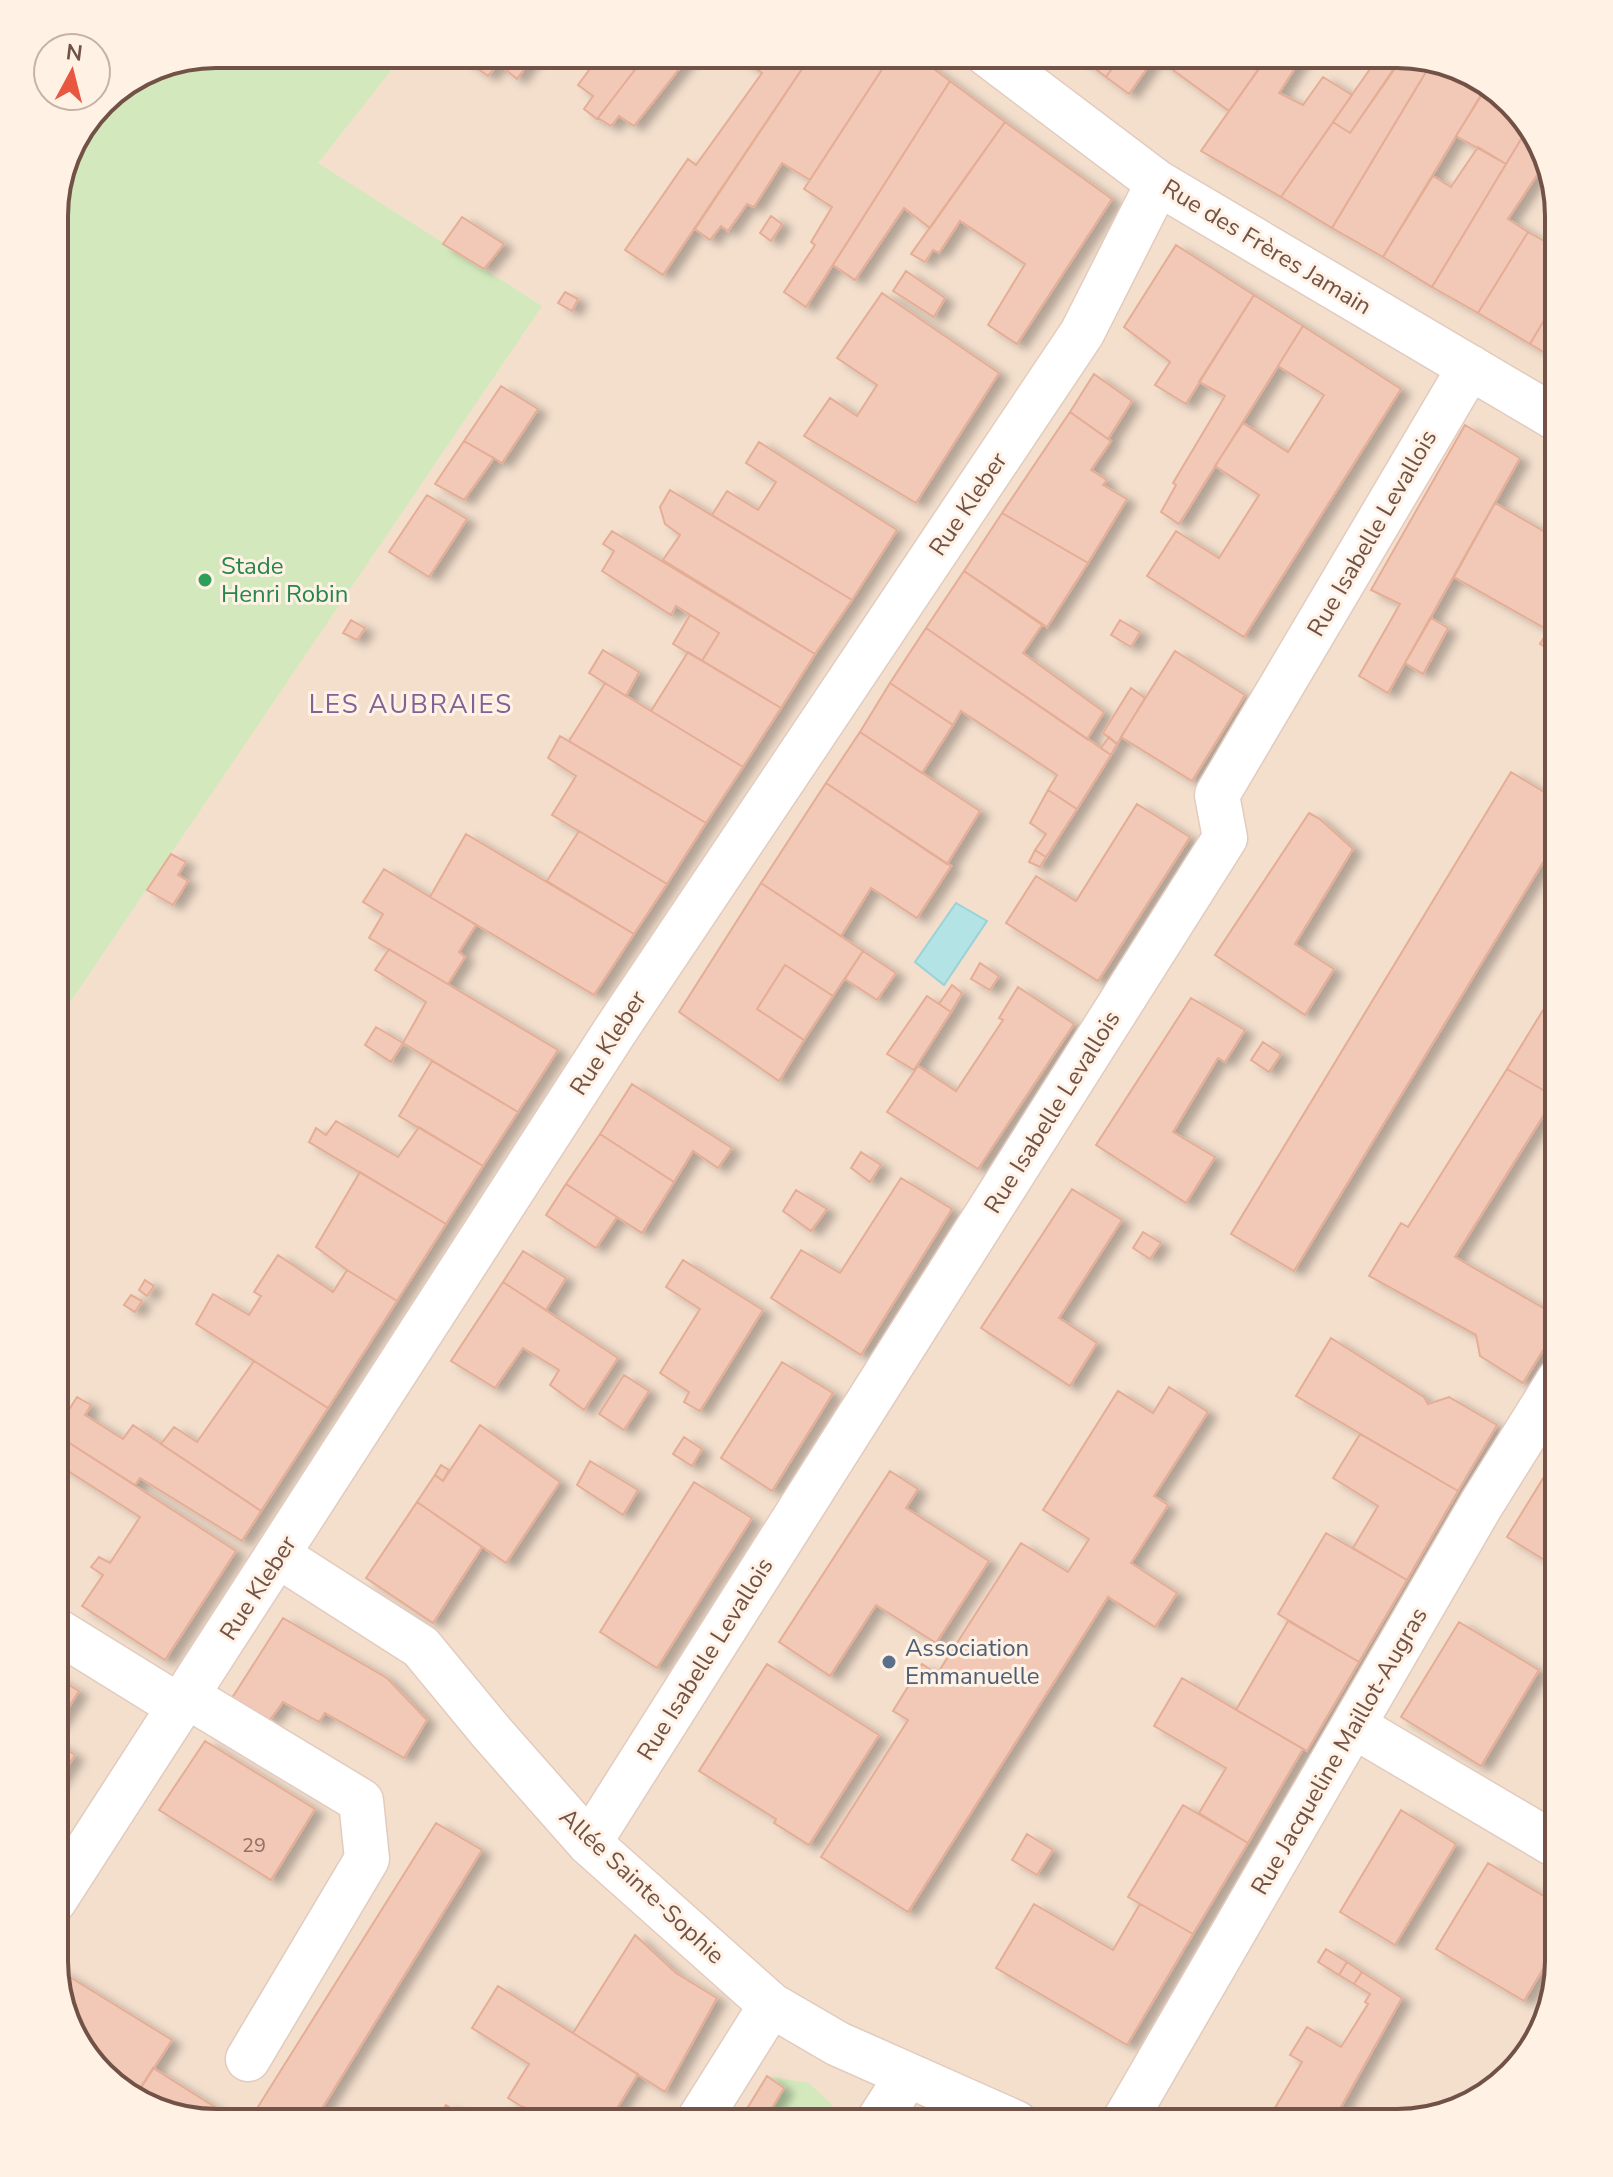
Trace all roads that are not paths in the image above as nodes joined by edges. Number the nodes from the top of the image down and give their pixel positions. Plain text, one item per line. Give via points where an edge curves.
1 (1006, 68) edge
2 (1158, 183) junction
3 (1470, 367) junction
4 (1545, 412) edge
5 (1545, 1402) edge
6 (279, 1556) junction
7 (68, 1637) edge
8 (184, 1701) junction
9 (1360, 1715) junction
10 (1545, 1838) edge
11 (589, 1843) junction
12 (68, 1879) edge
13 (771, 2005) junction
14 (248, 2059) dead end
15 (907, 2076) junction
16 (706, 2109) edge
17 (886, 2109) edge
18 (984, 2109) edge
19 (1131, 2109) edge

1 - 2 street, Rue des Frères Jamain
2 - 3 street, Rue des Frères Jamain
2 - 6 street, Rue Kleber via 1082,333 615,1031
3 - 4 street, Rue des Frères Jamain
3 - 11 street, Rue Isabelle Levallois via 1217,795 1225,838
5 - 9 street, Rue Jacqueline Maillot-Augras
6 - 8 street, Rue Kleber
6 - 11 street, Allée Sainte-Sophie via 421,1647
7 - 8 street
8 - 12 street, Rue Kleber
8 - 14 street via 361,1801 367,1859
9 - 10 street
9 - 19 street, Rue Jacqueline Maillot-Augras
11 - 13 street, Allée Sainte-Sophie
13 - 15 street, Allée Sainte-Sophie
13 - 16 street
15 - 17 street
15 - 18 street, Allée Sainte-Sophie

